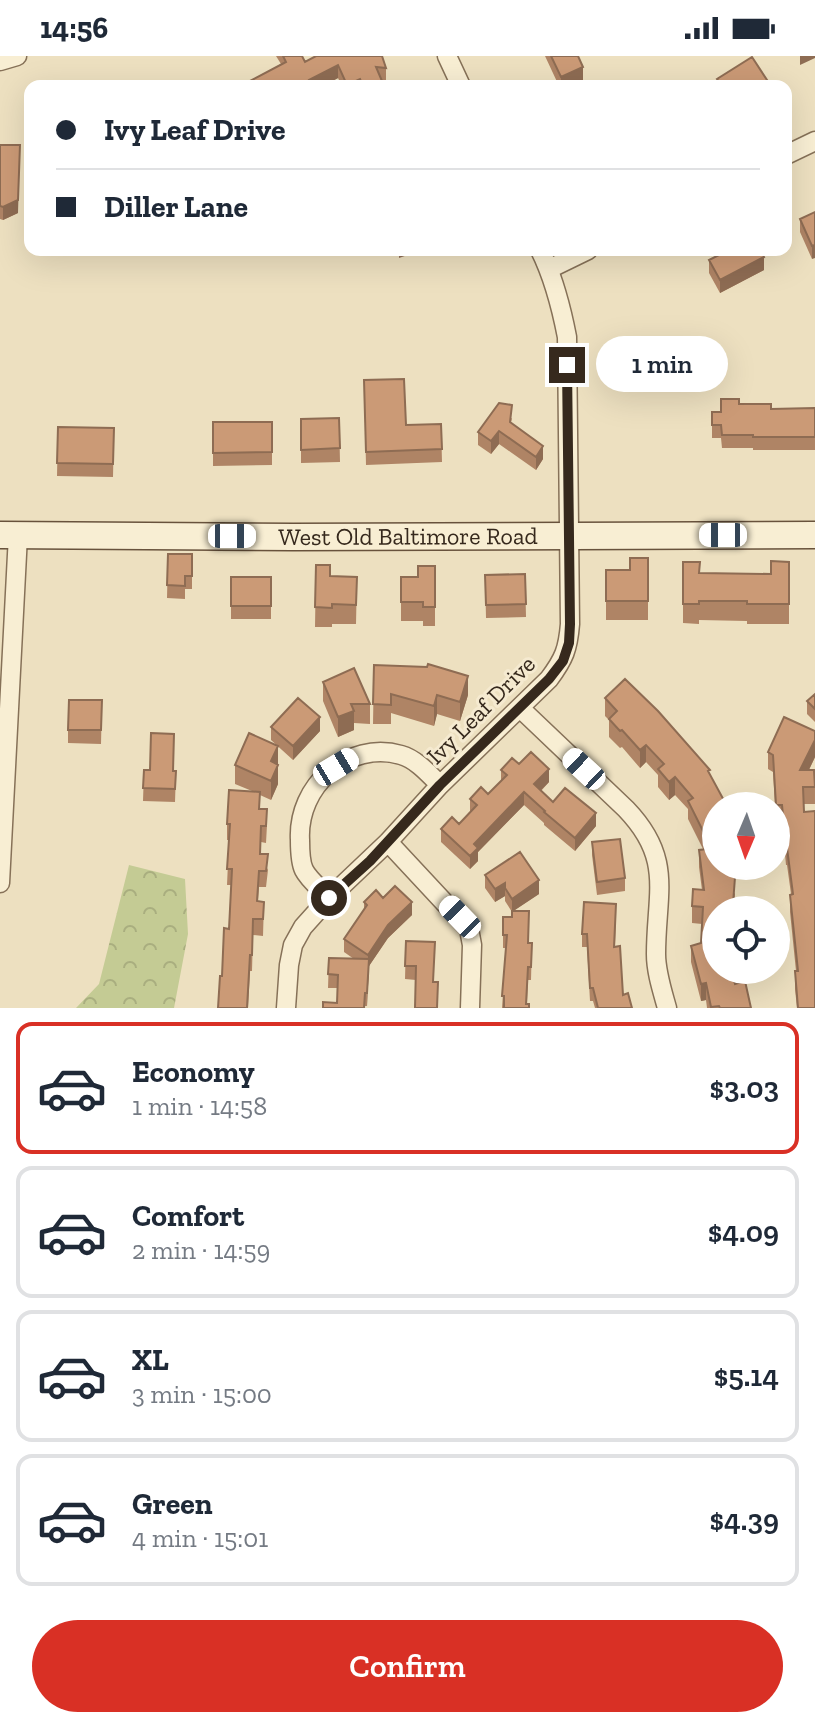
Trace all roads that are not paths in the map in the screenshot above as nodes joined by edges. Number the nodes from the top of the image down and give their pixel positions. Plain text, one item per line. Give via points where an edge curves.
1 (17, 56) edge
2 (447, 56) edge
3 (0, 61) edge
4 (458, 80) edge
5 (815, 141) edge
6 (792, 152) edge
7 (543, 256) edge
8 (576, 256) edge
9 (549, 269) junction
10 (569, 534) junction
11 (9, 535) edge
12 (815, 535) edge
13 (521, 709) junction
14 (440, 785) junction
15 (388, 842) junction
16 (0, 883) edge
17 (329, 898) junction
18 (286, 1008) edge
19 (470, 1008) edge
20 (667, 1008) edge

1 - 3 street
2 - 4 street
5 - 6 street
7 - 9 street, Ivy Leaf Drive
8 - 9 street
9 - 10 street, Ivy Leaf Drive via 567,337
10 - 11 street, West Old Baltimore Road
10 - 12 street, West Old Baltimore Road
10 - 13 street, Ivy Leaf Drive via 569,643 563,661
11 - 16 street
13 - 14 street, Ivy Leaf Drive
13 - 20 street via 626,809 652,844 660,884 657,972
14 - 15 street, Ivy Leaf Drive
14 - 17 street via 405,756 373,751 357,755 321,779 301,812 300,850 304,870
15 - 17 street, Ivy Leaf Drive
15 - 19 street via 469,929
17 - 18 street, Ivy Leaf Drive via 293,945

